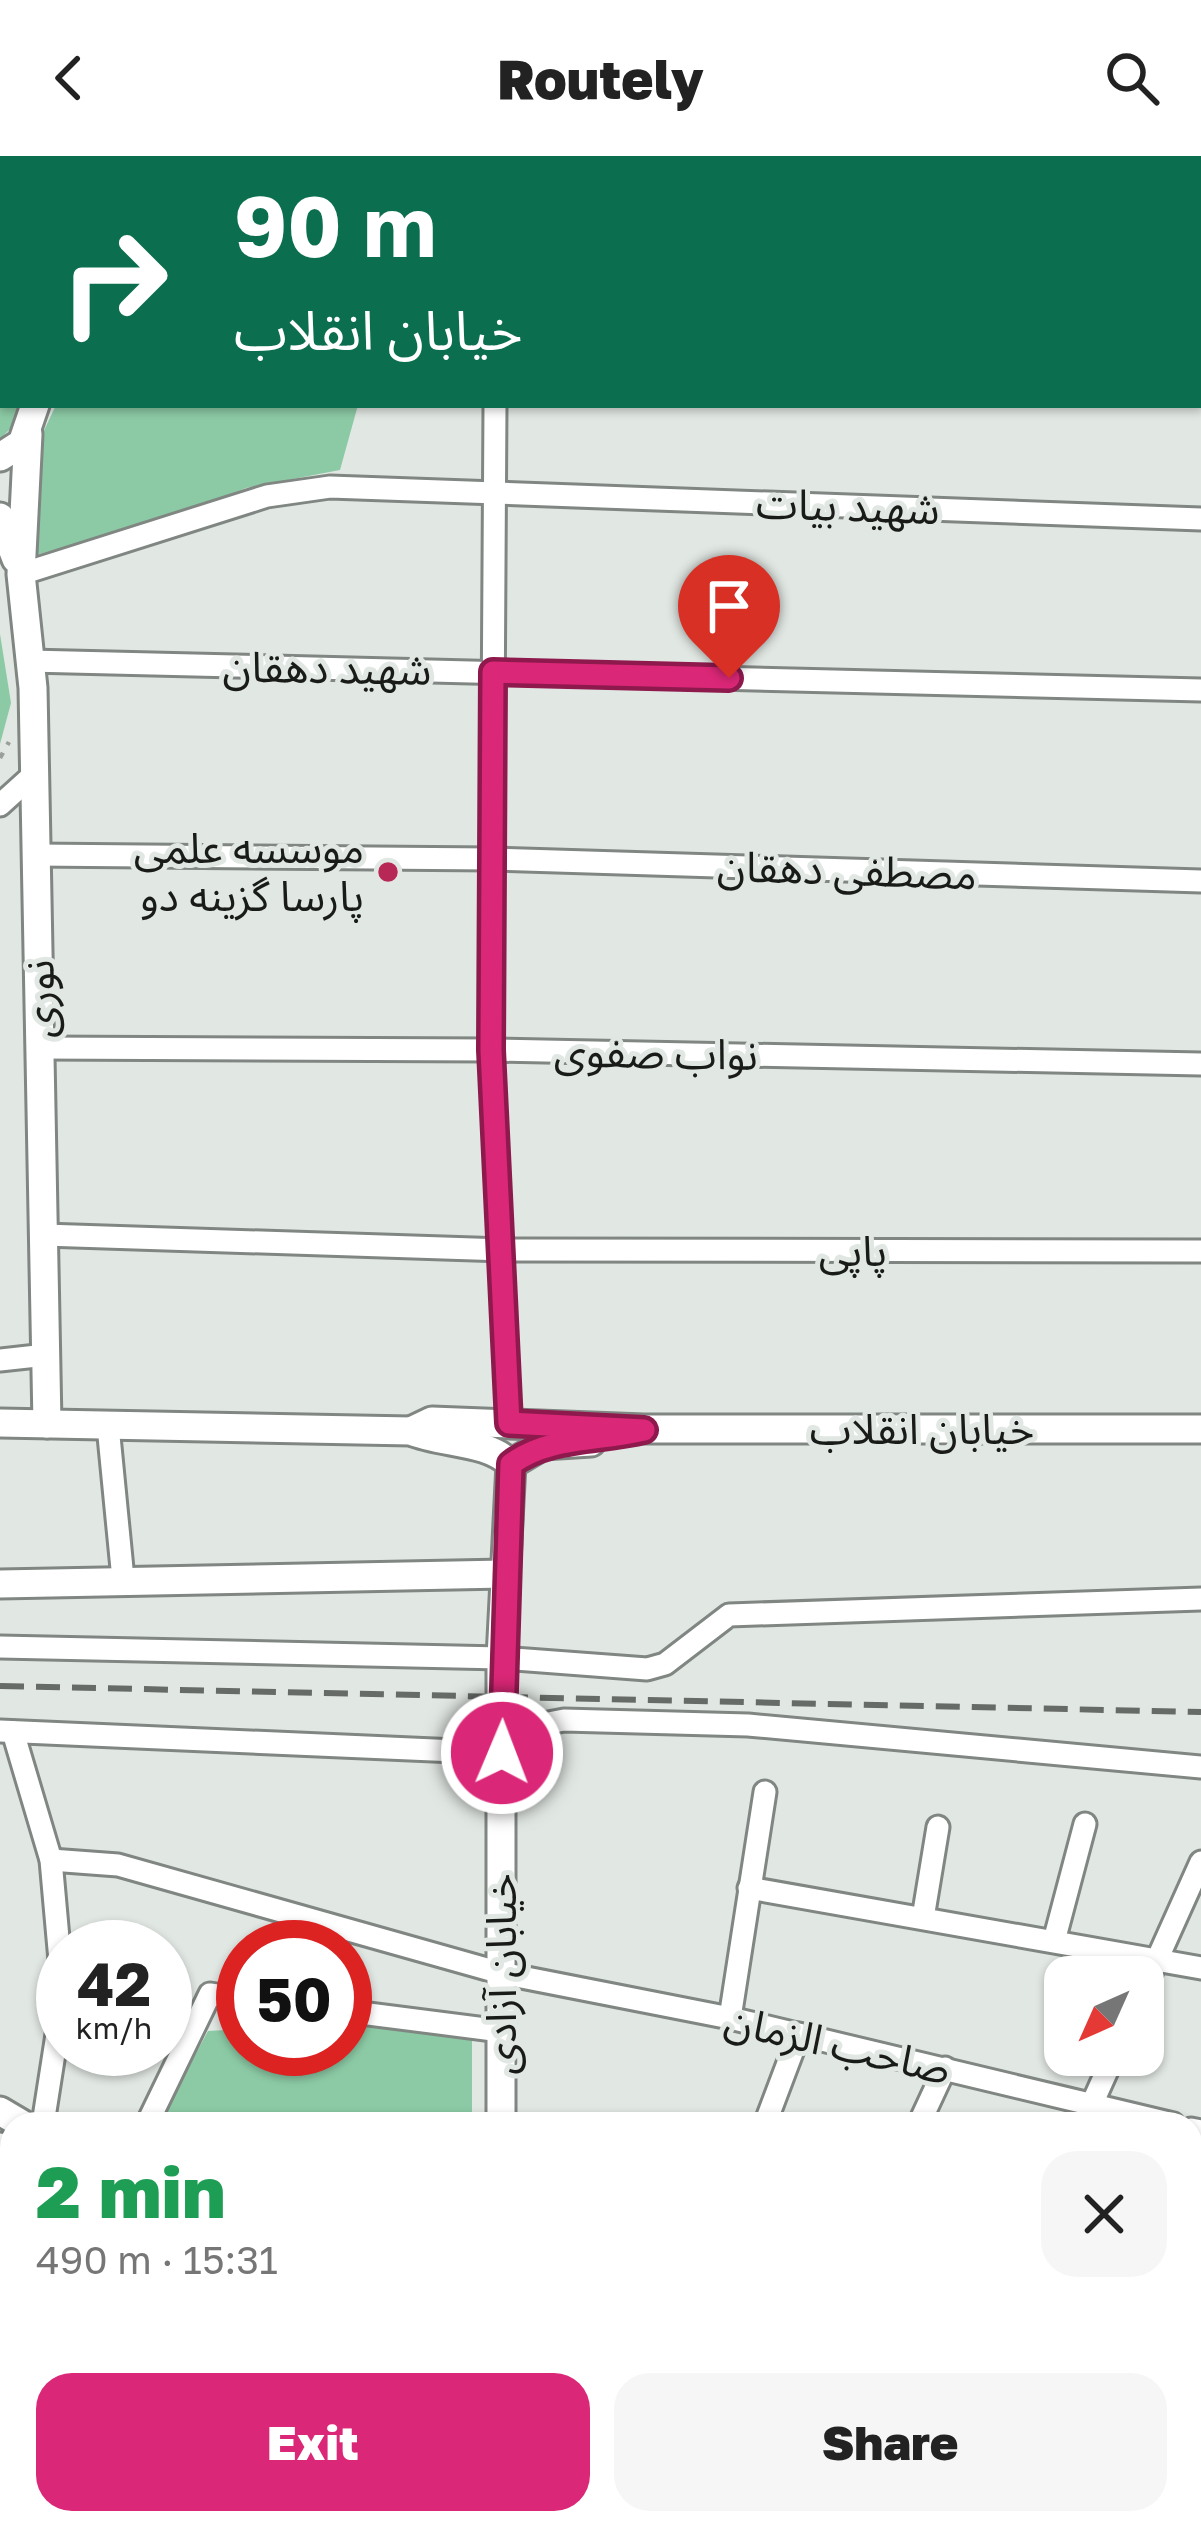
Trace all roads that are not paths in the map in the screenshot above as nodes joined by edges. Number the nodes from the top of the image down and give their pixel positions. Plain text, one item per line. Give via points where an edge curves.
1 (34, 408) edge
2 (495, 408) edge
3 (28, 434) junction
4 (0, 457) edge
5 (494, 493) junction
6 (0, 517) edge
7 (1201, 519) edge
8 (21, 574) junction
9 (29, 661) junction
10 (493, 672) junction
11 (1201, 689) edge
12 (32, 776) junction
13 (0, 806) edge
14 (35, 855) junction
15 (492, 859) junction
16 (1201, 881) edge
17 (40, 1048) junction
18 (491, 1050) junction
19 (1201, 1064) edge
20 (44, 1235) junction
21 (504, 1250) junction
22 (1201, 1251) edge
23 (46, 1355) junction
24 (0, 1360) edge
25 (0, 1423) edge
26 (509, 1423) junction
27 (47, 1424) junction
28 (108, 1426) junction
29 (1201, 1429) edge
30 (644, 1430) junction
31 (411, 1431) junction
32 (511, 1464) junction
33 (504, 1574) junction
34 (123, 1579) junction
35 (0, 1583) edge
36 (1201, 1599) edge
37 (0, 1647) edge
38 (501, 1658) junction
39 (7, 1732) edge
40 (502, 1743) junction
41 (1201, 1767) edge
42 (764, 1792) dead end
43 (1085, 1824) dead end
44 (938, 1827) dead end
45 (51, 1860) junction
46 (1198, 1873) edge
47 (749, 1888) junction
48 (923, 1918) junction
49 (56, 1920) edge
50 (1054, 1941) junction
51 (1135, 1956) edge
52 (1159, 1956) edge
53 (1164, 1961) edge
54 (1201, 1968) edge
55 (500, 1973) junction
56 (216, 1995) edge
57 (372, 2014) edge
58 (730, 2018) junction
59 (501, 2031) junction
60 (799, 2034) junction
61 (945, 2068) junction
62 (50, 2076) edge
63 (1105, 2076) edge
64 (45, 2112) edge
65 (153, 2112) edge
66 (500, 2112) edge
67 (770, 2112) edge
68 (925, 2112) edge
69 (1082, 2112) edge
70 (1089, 2112) edge

1 - 3 main road
2 - 5 street
3 - 4 main road
3 - 8 main road
5 - 7 street, شهید بیات
5 - 8 street, شهید بیات via 330,487 267,496
5 - 10 street
6 - 8 main road
8 - 9 main road, نوری
9 - 10 street, شهید دهقان
9 - 12 main road, نوری
10 - 11 street, شهید دهقان
10 - 15 street
12 - 13 street
12 - 14 main road, نوری
14 - 15 street, مصطفی دهقان
14 - 17 main road, نوری
15 - 16 street, مصطفی دهقان
15 - 18 street
17 - 18 street, نواب صفوی
17 - 20 main road, نوری
18 - 19 street, نواب صفوی
18 - 21 street
20 - 21 street, پاپی
20 - 23 main road, نوری
21 - 22 street, پاپی
21 - 26 street
23 - 24 street
23 - 27 main road, نوری
25 - 27 main road, خیابان انقلاب
26 - 30 main road, خیابان انقلاب
26 - 31 main road, خیابان انقلاب via 432,1421
27 - 28 main road, خیابان انقلاب
28 - 31 main road, خیابان انقلاب
28 - 34 street
29 - 30 main road, خیابان انقلاب
30 - 32 main road, خیابان انقلاب via 543,1445
31 - 32 main road, خیابان انقلاب via 489,1449
32 - 33 main road, خیابان آزادی
33 - 34 main road
33 - 38 main road, خیابان آزادی
34 - 35 main road
36 - 38 street via 729,1615 647,1669
37 - 38 street
38 - 40 main road, خیابان آزادی
39 - 40 street
39 - 45 street
40 - 41 street via 564,1720 748,1725
40 - 55 main road, خیابان آزادی
42 - 47 street
43 - 50 street
44 - 48 street
45 - 49 street
45 - 55 street, صاحب الزمان via 118,1865
46 - 52 street
47 - 48 street
47 - 58 street
48 - 50 street
50 - 51 street
53 - 54 street
55 - 58 street, صاحب الزمان
55 - 59 main road, خیابان آزادی
56 - 65 street
57 - 59 street
58 - 60 street, صاحب الزمان
59 - 66 main road, خیابان آزادی
60 - 61 street, صاحب الزمان
60 - 67 street
61 - 68 street
61 - 69 street, صاحب الزمان
62 - 64 street
63 - 70 street

